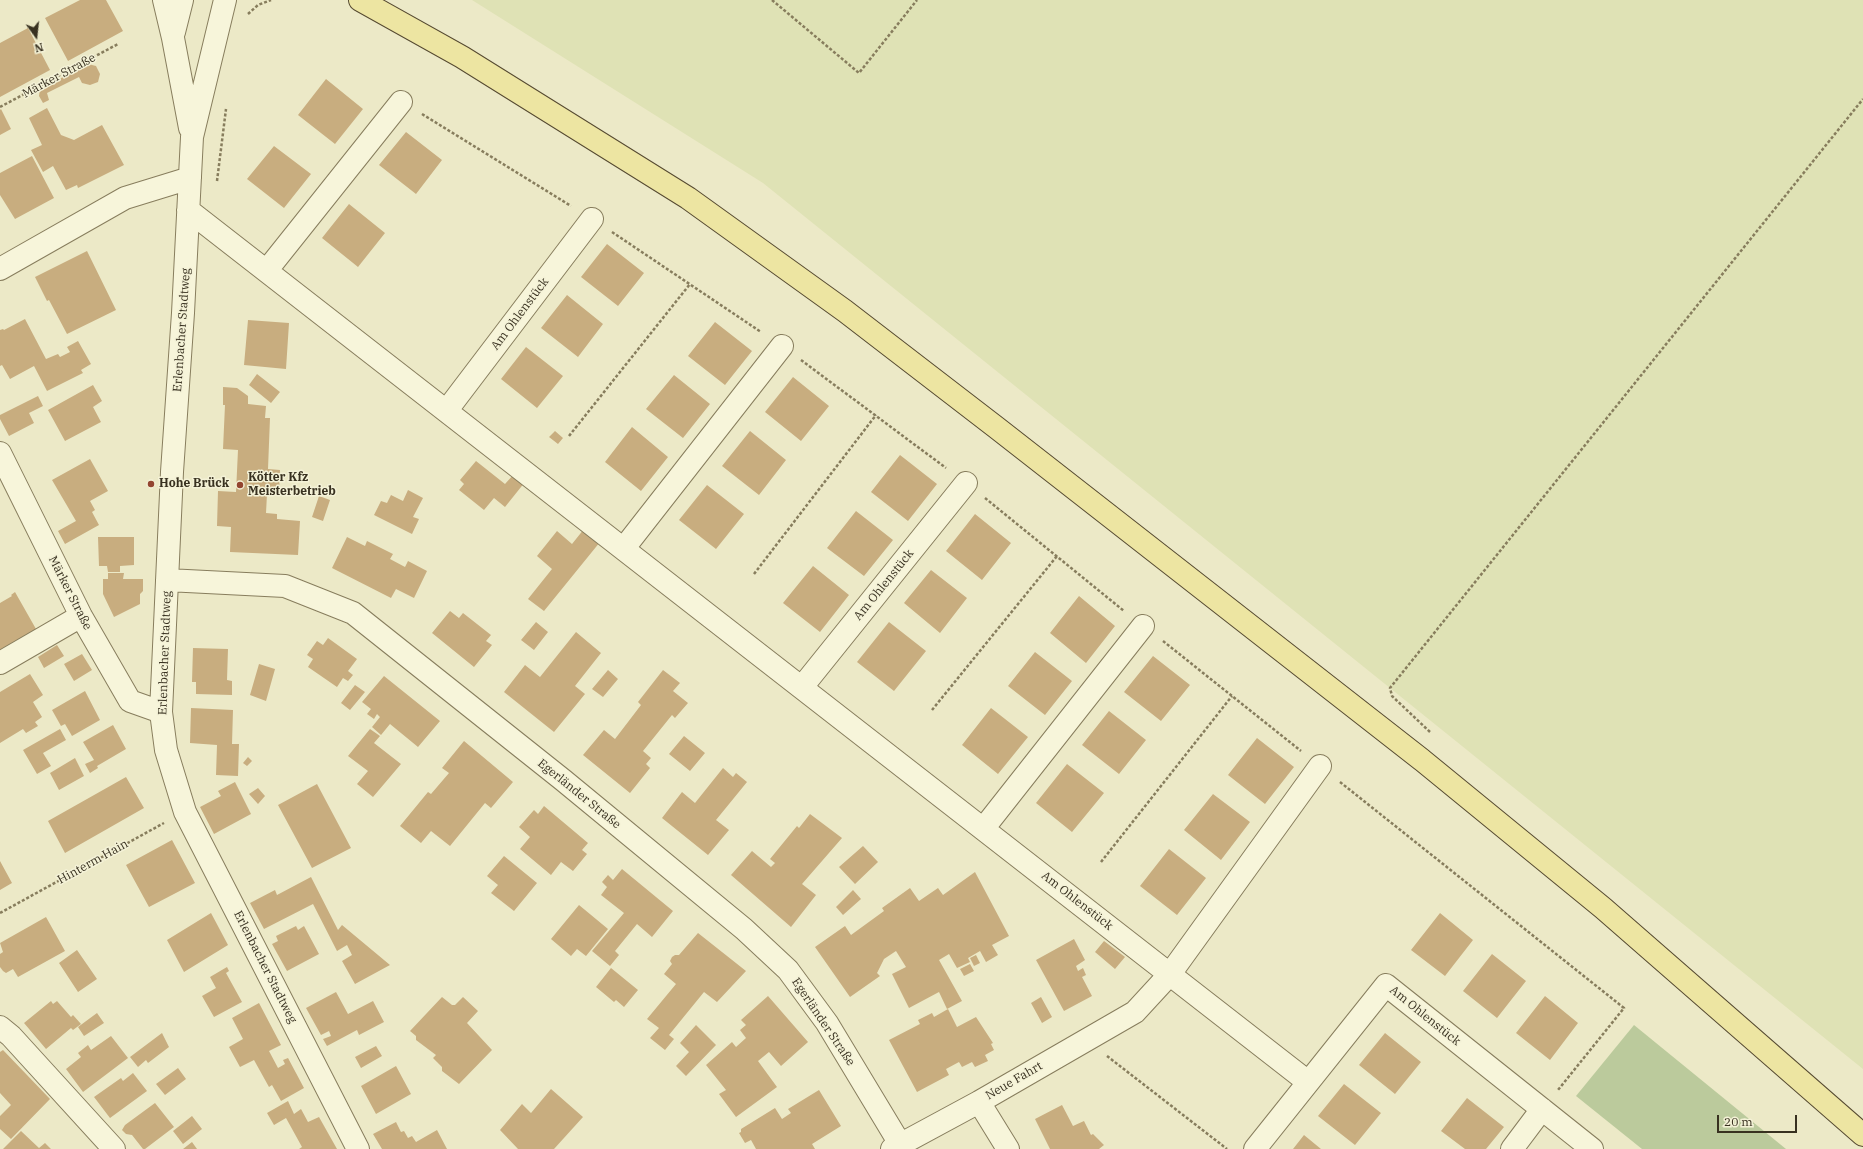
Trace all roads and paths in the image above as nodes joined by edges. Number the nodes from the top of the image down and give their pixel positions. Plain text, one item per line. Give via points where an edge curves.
1 (164, 0) edge
2 (182, 0) edge
3 (225, 0) edge
4 (271, 0) edge
5 (360, 0) edge
6 (772, 0) edge
7 (917, 0) edge
8 (246, 15) dead end
9 (173, 38) junction
10 (118, 44) dead end
11 (1863, 99) edge
12 (401, 102) joint
13 (227, 104) dead end
14 (0, 107) edge
15 (192, 137) junction
16 (190, 178) junction
17 (216, 188) dead end
18 (188, 210) junction
19 (592, 219) junction
20 (0, 269) edge
21 (267, 270) junction
22 (690, 284) junction
23 (782, 346) junction
24 (447, 410) junction
25 (876, 415) junction
26 (569, 436) dead end
27 (0, 453) edge
28 (966, 483) junction
29 (624, 548) junction
30 (1057, 556) junction
31 (754, 574) dead end
32 (167, 580) junction
33 (81, 616) junction
34 (1143, 626) junction
35 (0, 663) edge
36 (802, 687) junction
37 (1390, 688) dead end
38 (1232, 696) junction
39 (932, 710) dead end
40 (161, 712) junction
41 (1320, 766) junction
42 (185, 812) junction
43 (984, 828) junction
44 (1100, 862) dead end
45 (0, 913) edge
46 (1170, 974) junction
47 (0, 1027) edge
48 (1089, 1038) junction
49 (1308, 1082) junction
50 (979, 1102) junction
51 (1542, 1109) junction
52 (1863, 1135) edge
53 (896, 1147) edge
54 (114, 1149) edge
55 (358, 1149) edge
56 (1008, 1149) edge
57 (1227, 1149) edge
58 (1256, 1149) edge
59 (1512, 1149) edge
60 (1592, 1149) edge

1 - 9 street, Erlenbacher Stadtweg
2 - 9 street, Erlenbacher Stadtweg
3 - 15 street, Erlenbacher Stadtweg
4 - 8 path via 258,5
5 - 52 main road via 462,57 688,198 851,316 1422,760 1603,908
6 - 7 path via 859,73
9 - 15 street, Erlenbacher Stadtweg
10 - 14 path, Märker Straße
11 - 37 path
12 - 19 path
12 - 21 street
13 - 17 path
15 - 16 street, Erlenbacher Stadtweg
16 - 18 street, Erlenbacher Stadtweg
16 - 20 street via 125,198
18 - 21 street, Am Ohlenstück
18 - 32 street, Erlenbacher Stadtweg
19 - 22 path
19 - 24 street, Am Ohlenstück
21 - 24 street, Am Ohlenstück
22 - 23 path
22 - 26 path
23 - 25 path
23 - 29 street
24 - 29 street, Am Ohlenstück
25 - 28 path
25 - 31 path
27 - 33 street, Märker Straße
28 - 30 path
28 - 36 street, Am Ohlenstück
29 - 36 street, Am Ohlenstück
30 - 34 path
30 - 39 path
32 - 40 street, Erlenbacher Stadtweg
32 - 53 street, Egerländer Straße via 285,586 353,613 744,928 788,970 827,1023
33 - 35 street
33 - 40 street, Märker Straße via 130,701
34 - 38 path
34 - 43 street
36 - 43 street, Am Ohlenstück
38 - 41 path
38 - 44 path
40 - 42 street, Erlenbacher Stadtweg via 166,750
41 - 46 street
41 - 51 path via 1624,1008
42 - 45 path, Hinterm Hain
42 - 55 street, Erlenbacher Stadtweg
43 - 46 street, Am Ohlenstück
46 - 48 street, Neue Fahrt via 1135,1012
46 - 49 street, Am Ohlenstück
47 - 54 street
48 - 50 street, Neue Fahrt
48 - 57 path via 1102,1052
49 - 51 street, Am Ohlenstück via 1386,985
49 - 58 street, Am Ohlenstück
50 - 53 street, Neue Fahrt
50 - 56 street
51 - 59 street
51 - 60 street, Am Ohlenstück

